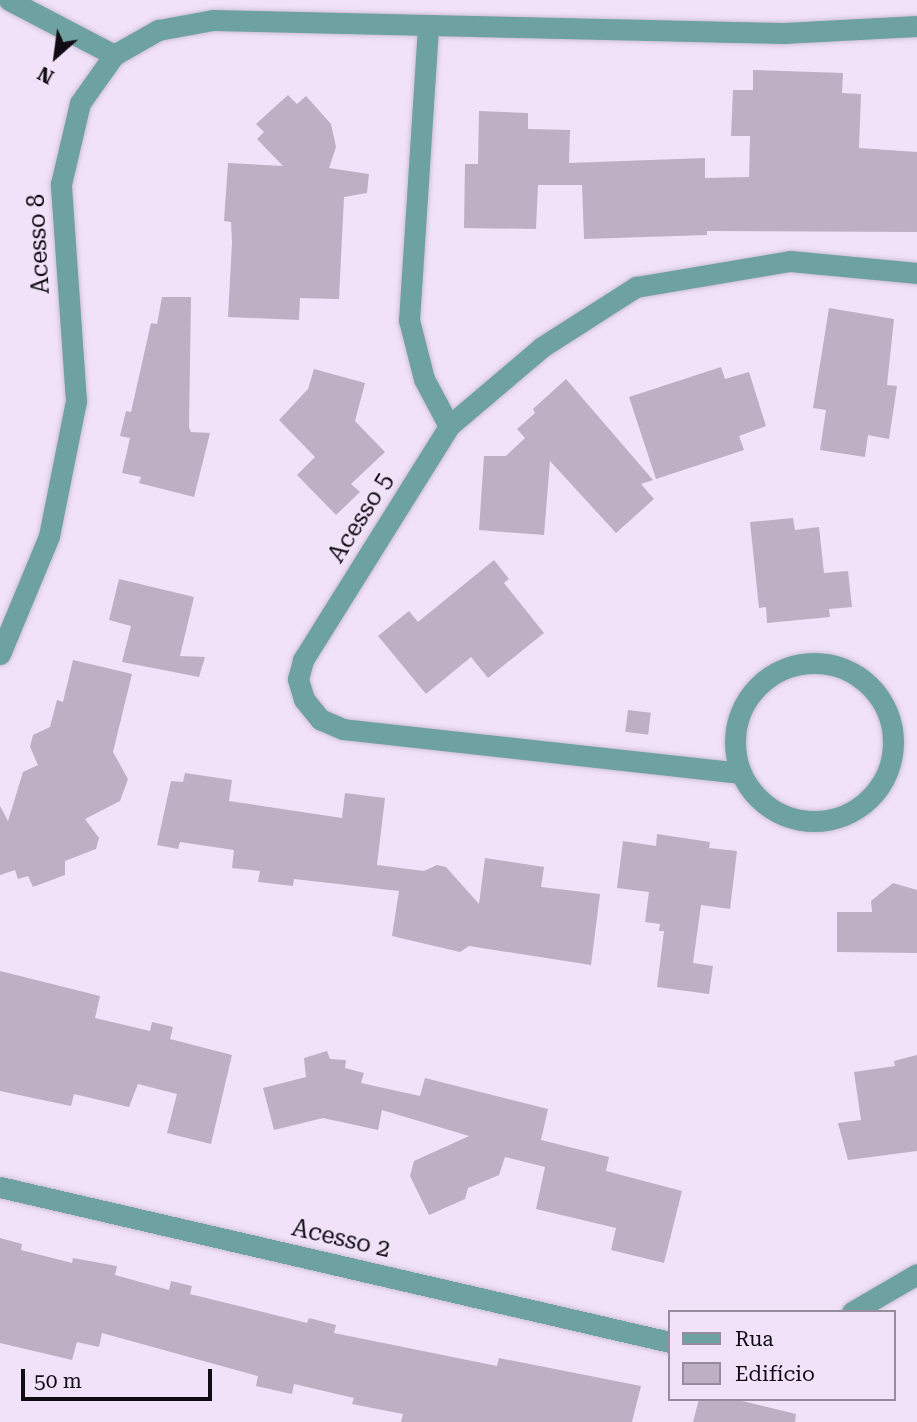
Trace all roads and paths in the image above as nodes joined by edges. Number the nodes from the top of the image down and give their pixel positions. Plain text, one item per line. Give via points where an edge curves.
1 (9, 0) edge
2 (917, 26) edge
3 (428, 27) junction
4 (114, 55) junction
5 (917, 273) edge
6 (449, 426) junction
7 (0, 654) edge
8 (741, 773) junction
9 (0, 1188) edge
10 (917, 1274) edge
11 (855, 1310) edge
12 (668, 1342) edge

1 - 4 street
2 - 3 street, Acesso 8 via 783,33
3 - 4 street, Acesso 8 via 213,20 158,30
3 - 6 street via 409,320 424,379
4 - 7 street, Acesso 8 via 80,103 61,184 76,401 49,536
5 - 6 street, Acesso 5 via 790,261 636,287 542,347
6 - 8 street, Acesso 5 via 303,660 298,679 304,699 320,719 343,729
8 - 8 street via 754,794 785,815 821,821 845,815 866,803 892,762 894,737 888,710 872,687 837,667 796,664 770,675 750,694 738,719 734,746
9 - 12 street, Acesso 2
10 - 11 street

